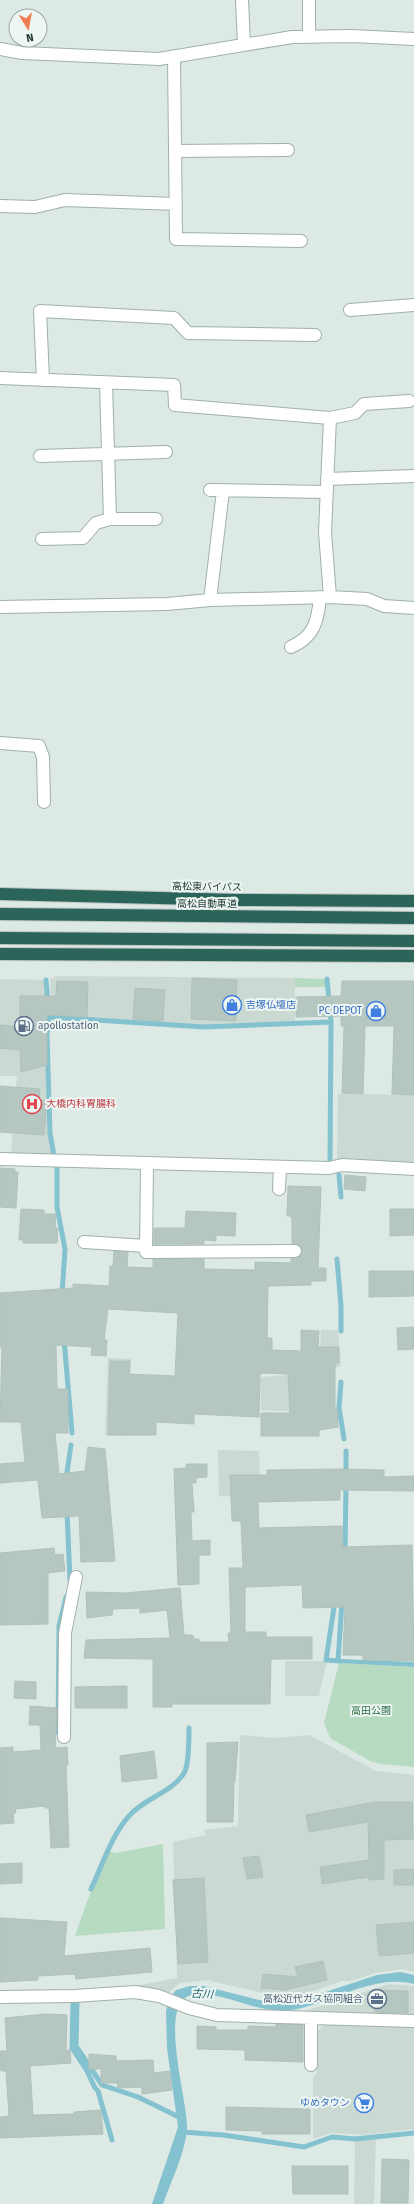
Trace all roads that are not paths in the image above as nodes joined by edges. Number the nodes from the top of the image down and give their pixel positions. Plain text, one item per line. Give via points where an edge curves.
1 (242, 0) edge
2 (309, 0) edge
3 (309, 37) junction
4 (414, 39) edge
5 (244, 45) junction
6 (0, 48) edge
7 (174, 56) junction
8 (288, 150) dead end
9 (175, 151) junction
10 (176, 204) junction
11 (0, 206) edge
12 (301, 241) dead end
13 (414, 305) edge
14 (350, 310) dead end
15 (315, 335) dead end
16 (0, 378) edge
17 (42, 380) junction
18 (106, 383) junction
19 (409, 401) dead end
20 (330, 418) junction
21 (166, 452) dead end
22 (108, 453) junction
23 (40, 456) dead end
24 (414, 476) edge
25 (327, 479) junction
26 (210, 490) dead end
27 (223, 491) junction
28 (327, 492) junction
29 (110, 519) junction
30 (156, 519) dead end
31 (42, 538) dead end
32 (325, 597) junction
33 (210, 600) junction
34 (0, 607) edge
35 (414, 608) edge
36 (291, 647) dead end
37 (0, 743) edge
38 (44, 802) dead end
39 (0, 894) edge
40 (414, 901) edge
41 (0, 914) edge
42 (414, 918) edge
43 (0, 938) edge
44 (414, 941) edge
45 (0, 954) edge
46 (414, 956) edge
47 (0, 1159) edge
48 (147, 1164) junction
49 (280, 1167) junction
50 (414, 1169) edge
51 (279, 1189) dead end
52 (84, 1242) dead end
53 (146, 1246) junction
54 (295, 1251) dead end
55 (76, 1577) dead end
56 (64, 1737) dead end
57 (0, 1997) edge
58 (311, 2018) junction
59 (414, 2021) edge
60 (311, 2065) dead end

1 - 5 street
2 - 3 street
3 - 4 street
3 - 5 street via 292,37
5 - 7 street
6 - 7 street via 22,53 159,59
7 - 9 street
8 - 9 street
9 - 10 street
10 - 11 street via 65,200 35,208
10 - 12 street via 176,239
13 - 14 street
15 - 17 street via 188,333 174,318 40,311
16 - 17 street
17 - 18 street
18 - 20 street via 174,386 175,405
18 - 22 street
19 - 20 street via 364,404 355,413
20 - 25 street
21 - 22 street
22 - 23 street
22 - 29 street
24 - 25 street
25 - 28 street
26 - 27 street
27 - 28 street
27 - 33 street
28 - 32 street
29 - 30 street
29 - 31 street via 96,523 83,538
32 - 33 street
32 - 35 street via 367,599 384,606
32 - 36 street via 319,617 305,641
33 - 34 street via 167,604
37 - 38 street via 39,746 43,757
39 - 40 highway, 高松東バイパス
41 - 42 highway, 高松自動車道
43 - 44 highway
45 - 46 highway
47 - 48 street
48 - 49 street
48 - 53 street
49 - 50 street via 329,1168 342,1165
49 - 51 street
52 - 53 street
53 - 54 street via 146,1252
55 - 56 street via 66,1632
57 - 58 street via 150,1993 217,2015
58 - 59 street
58 - 60 street

